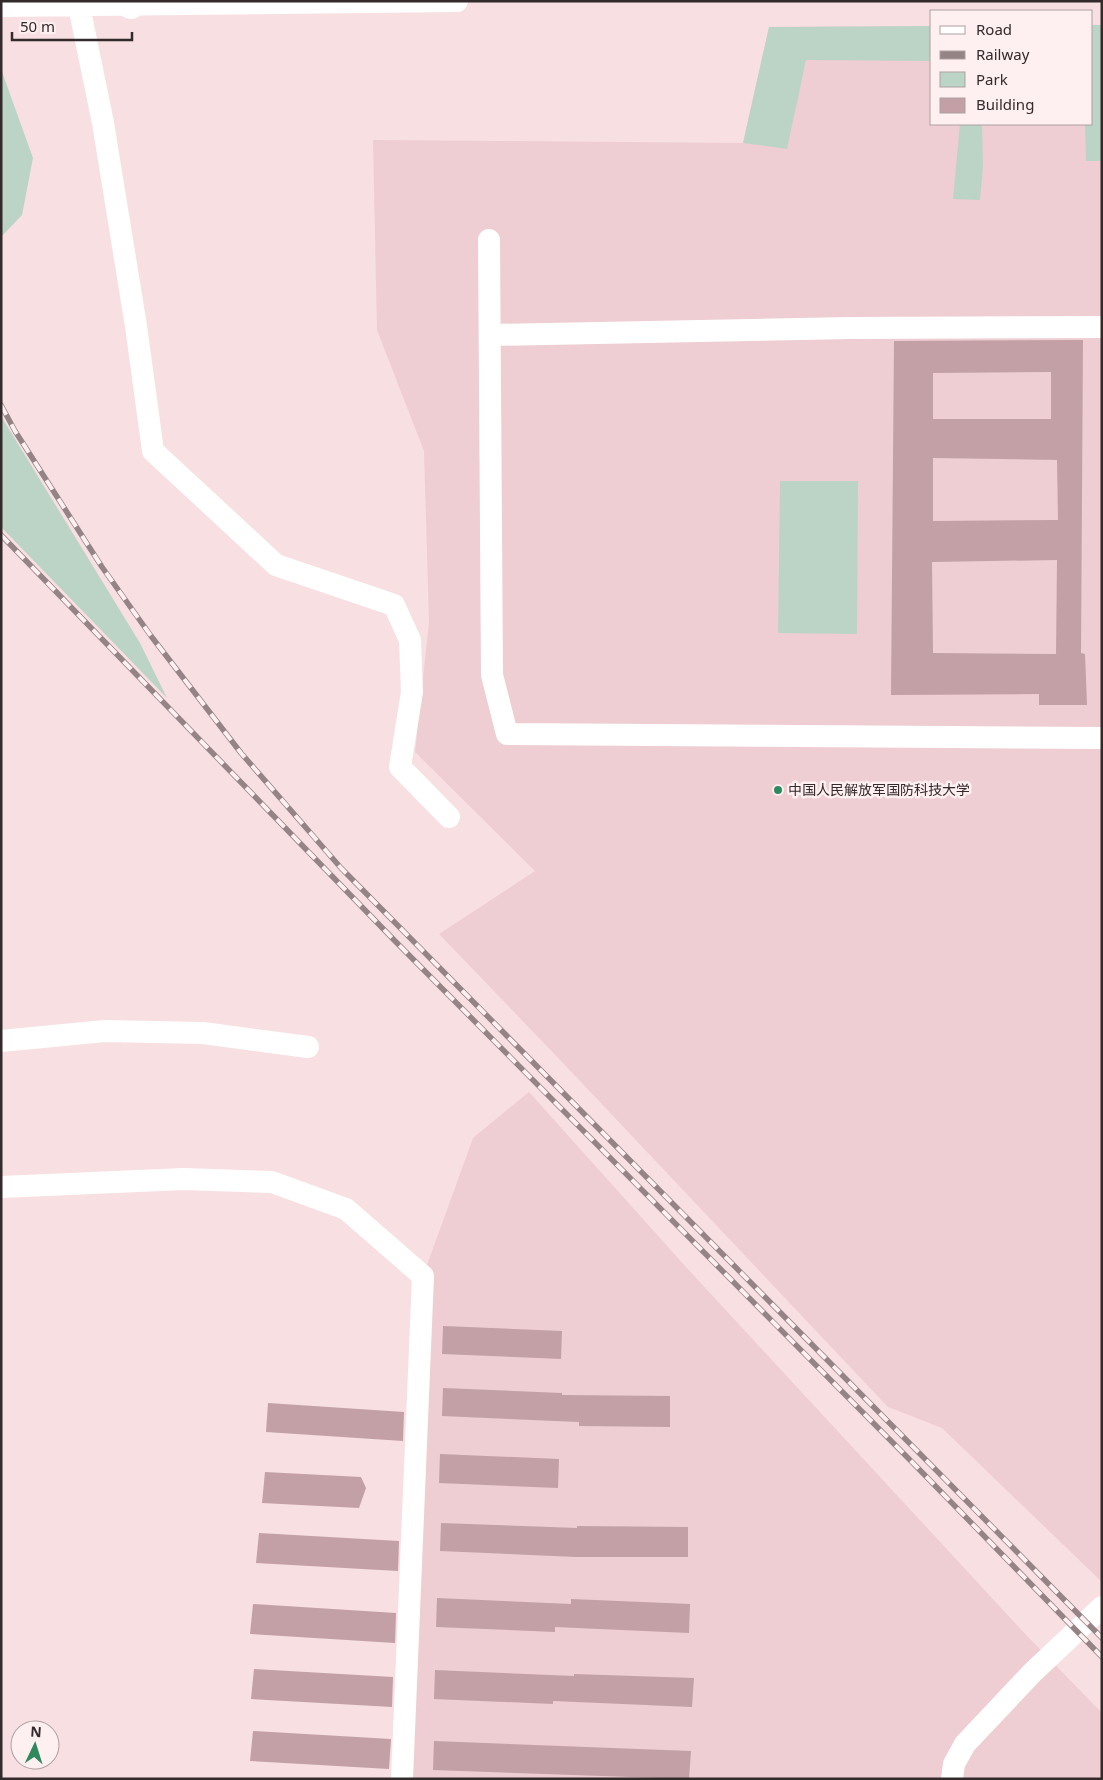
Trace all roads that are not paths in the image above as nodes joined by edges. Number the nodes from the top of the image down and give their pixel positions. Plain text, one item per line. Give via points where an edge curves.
1 (457, 1) edge
2 (139, 3) edge
3 (1, 6) edge
4 (79, 6) junction
5 (489, 240) dead end
6 (1102, 327) edge
7 (490, 335) junction
8 (1102, 738) edge
9 (448, 817) dead end
10 (1, 1041) edge
11 (308, 1047) dead end
12 (1, 1187) edge
13 (1102, 1607) edge
14 (402, 1779) edge
15 (952, 1779) edge

1 - 2 street
2 - 4 street
3 - 4 street
4 - 9 street via 103,123 153,451 276,565 394,605 410,640 412,692 400,767
5 - 7 street
6 - 7 street
7 - 8 street via 492,675 507,734
10 - 11 street via 105,1031 203,1033
12 - 14 street via 184,1179 272,1182 346,1209 423,1276
13 - 15 street via 964,1744 954,1764

